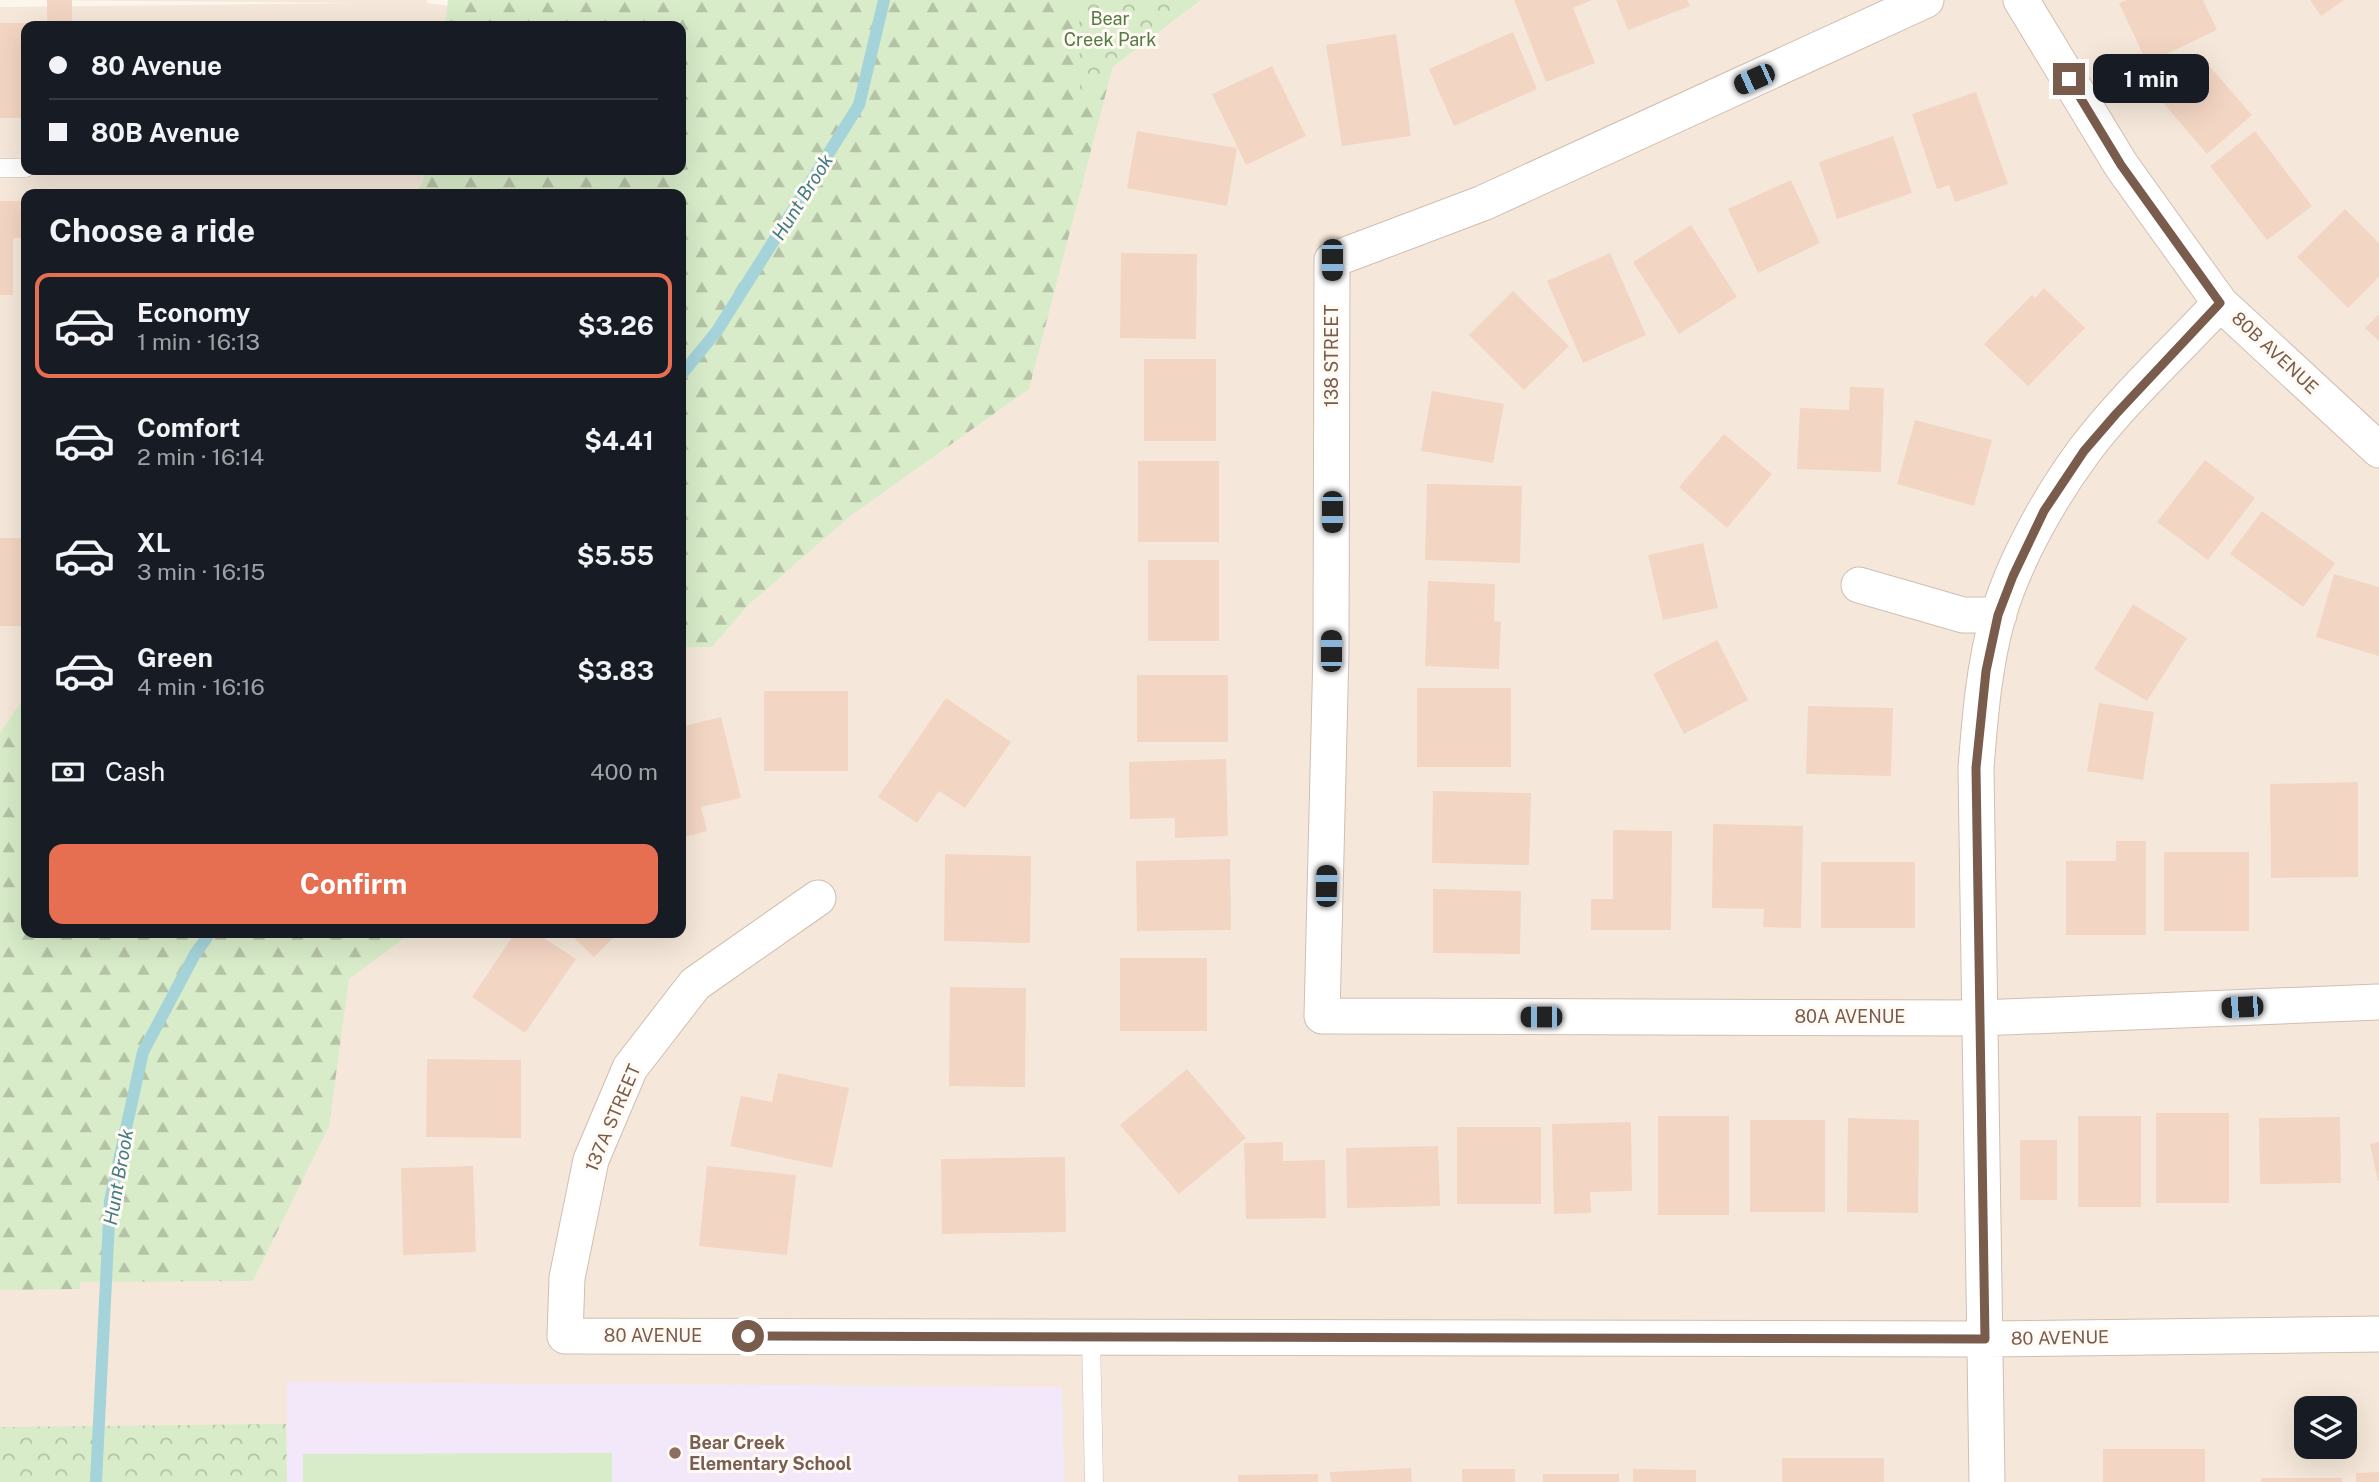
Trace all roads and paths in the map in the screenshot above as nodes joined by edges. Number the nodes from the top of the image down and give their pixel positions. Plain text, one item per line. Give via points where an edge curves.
1 (1926, 0) edge
2 (2021, 0) edge
3 (0, 168) edge
4 (21, 168) edge
5 (2220, 303) junction
6 (2379, 450) edge
7 (1859, 585) dead end
8 (1998, 615) junction
9 (818, 898) dead end
10 (2378, 1002) edge
11 (1322, 1016) joint
12 (1980, 1018) junction
13 (2379, 1334) edge
14 (565, 1336) joint
15 (1091, 1337) junction
16 (1985, 1339) junction
17 (1094, 1482) edge
18 (1987, 1482) edge

1 - 11 street, 138 STREET via 1483,203 1332,260 1331,651
2 - 5 street, 80B AVENUE via 2121,165
3 - 4 lane
5 - 6 street, 80B AVENUE
5 - 8 street via 2084,451 2044,511
7 - 8 street via 1963,615
8 - 12 street via 1986,671 1976,768
9 - 14 street, 137A STREET via 695,984 630,1068 591,1160 567,1279
10 - 12 street, 80A AVENUE
11 - 12 street, 80A AVENUE
12 - 16 street
13 - 16 street, 80 AVENUE
14 - 15 street, 80 AVENUE
15 - 16 street, 80 AVENUE
15 - 17 lane
16 - 18 street

